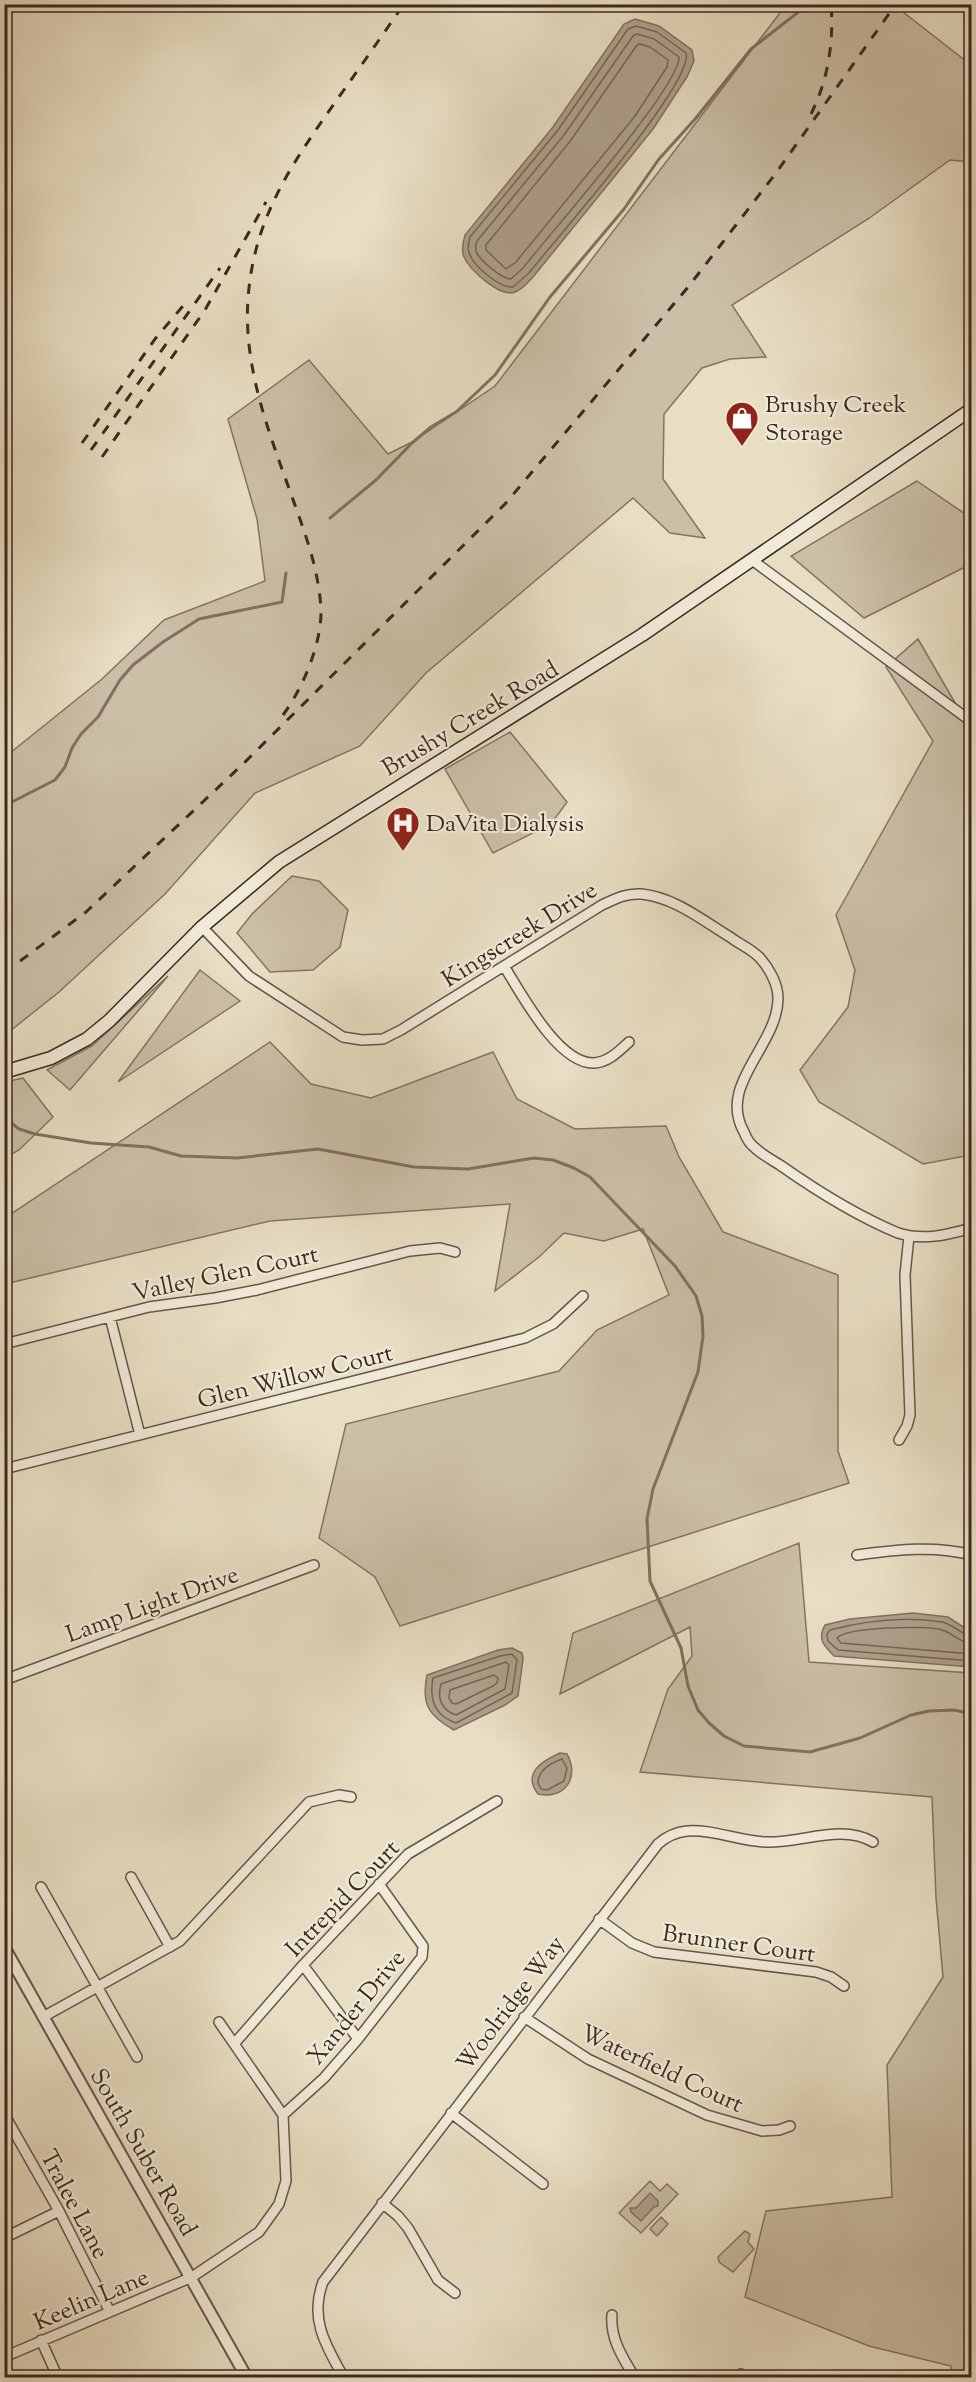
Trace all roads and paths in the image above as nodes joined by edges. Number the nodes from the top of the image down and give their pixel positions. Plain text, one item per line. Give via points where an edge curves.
1 (972, 408) edge
2 (752, 560) junction
3 (972, 722) edge
4 (202, 927) junction
5 (504, 966) junction
6 (629, 1042) dead end
7 (4, 1072) edge
8 (972, 1228) edge
9 (909, 1236) junction
10 (455, 1252) dead end
11 (583, 1296) dead end
12 (110, 1317) junction
13 (4, 1344) edge
14 (140, 1435) junction
15 (899, 1440) dead end
16 (4, 1469) edge
17 (857, 1555) dead end
18 (972, 1555) edge
19 (314, 1565) dead end
20 (4, 1680) edge
21 (351, 1797) dead end
22 (497, 1801) dead end
23 (873, 1842) dead end
24 (130, 1877) dead end
25 (379, 1884) junction
26 (41, 1887) dead end
27 (599, 1919) junction
28 (4, 1947) edge
29 (170, 1947) junction
30 (303, 1965) junction
31 (843, 1986) dead end
32 (98, 1987) junction
33 (43, 2017) junction
34 (524, 2017) junction
35 (219, 2022) dead end
36 (358, 2038) junction
37 (234, 2044) junction
38 (137, 2057) dead end
39 (451, 2113) junction
40 (4, 2114) edge
41 (283, 2115) junction
42 (790, 2126) dead end
43 (543, 2184) dead end
44 (382, 2203) junction
45 (58, 2211) junction
46 (4, 2238) edge
47 (192, 2277) junction
48 (455, 2293) dead end
49 (110, 2312) junction
50 (612, 2315) dead end
51 (41, 2340) junction
52 (4, 2357) edge
53 (58, 2378) edge
54 (247, 2378) edge
55 (344, 2378) edge
56 (635, 2378) edge

1 - 2 main road, Brushy Creek Road
2 - 3 street
2 - 4 main road, Brushy Creek Road via 582,674 308,843
4 - 5 street, Kingscreek Drive via 249,976 326,1027 344,1037 362,1040 383,1039 401,1030
4 - 7 main road, Brushy Creek Road via 87,1039 51,1058
5 - 6 street via 554,1043 578,1060 593,1063 610,1059
5 - 9 street, Kingscreek Drive via 602,905 621,896 639,894 680,906 758,956 776,983 778,1014 737,1095 742,1131 754,1147 788,1171 862,1216
8 - 9 street, Kingscreek Drive via 935,1237
9 - 15 street via 905,1275 910,1415
10 - 12 street, Valley Glen Court via 440,1248 410,1251 257,1290
11 - 14 street, Glen Willow Court via 553,1324 525,1338
12 - 13 street, Valley Glen Court
12 - 14 street
14 - 16 street, Glen Willow Court
17 - 18 street via 923,1548
19 - 20 street, Lamp Light Drive
21 - 29 street via 320,1798 303,1807 188,1935
22 - 25 street, Intrepid Court via 408,1854
23 - 27 street, Woolridge Way via 847,1834 766,1842 699,1831 682,1832 650,1851
24 - 29 street
25 - 30 street, Intrepid Court
25 - 36 street, Xander Drive via 418,1938 423,1952 420,1962
26 - 32 street
27 - 31 street, Brunner Court via 632,1943 654,1952 816,1972
27 - 34 street, Woolridge Way
28 - 33 street, South Suber Road
29 - 32 street
30 - 36 street
30 - 37 street, Intrepid Court
32 - 33 street
32 - 38 street
33 - 47 street, South Suber Road
34 - 39 street, Woolridge Way
34 - 42 street, Waterfield Court via 588,2059 707,2115 762,2132
35 - 37 street
36 - 41 street, Xander Drive via 324,2078
37 - 41 street
39 - 43 street
39 - 44 street, Woolridge Way
40 - 45 street, Tralee Lane
41 - 47 street, Keelin Lane via 286,2181 279,2204 258,2232
44 - 48 street via 408,2228 438,2280
44 - 55 street, Woolridge Way via 328,2275 320,2292 320,2330
45 - 46 street
45 - 49 street, Tralee Lane
47 - 49 street, Keelin Lane
47 - 54 street, South Suber Road
49 - 51 street, Keelin Lane
50 - 56 street via 614,2338
51 - 52 street, Keelin Lane
51 - 53 street

